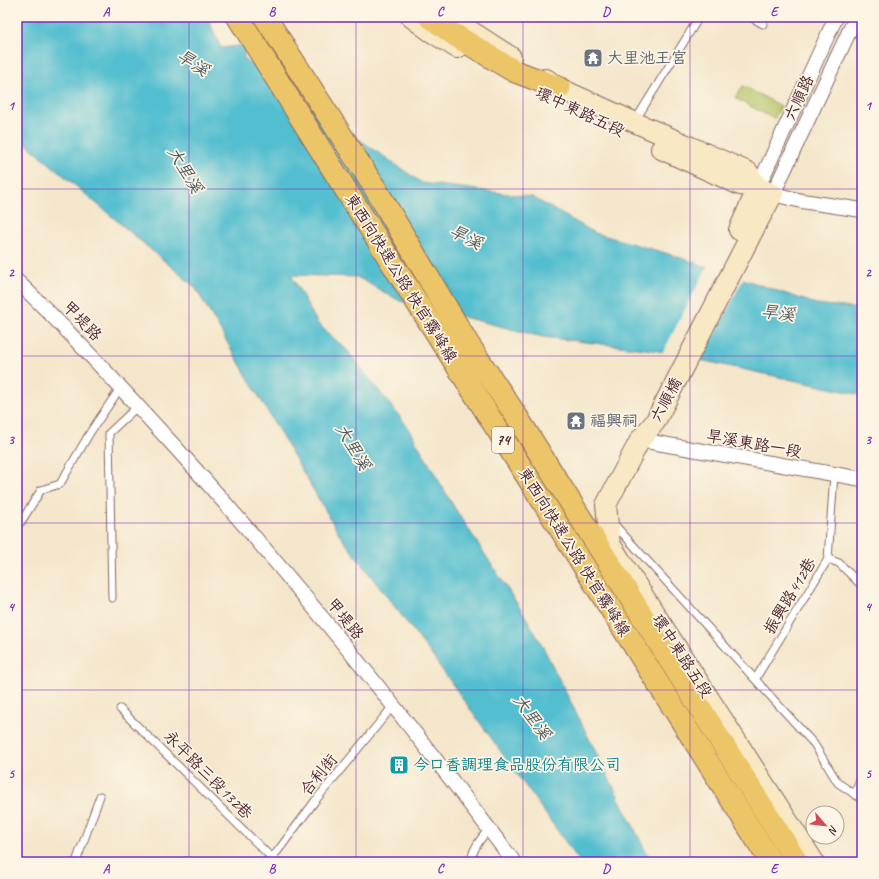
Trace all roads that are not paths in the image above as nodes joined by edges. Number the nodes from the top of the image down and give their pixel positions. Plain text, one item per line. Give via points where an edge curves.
1 (238, 17) edge
2 (265, 17) edge
3 (411, 17) edge
4 (430, 17) edge
5 (449, 17) edge
6 (751, 17) edge
7 (836, 17) edge
8 (856, 17) edge
9 (698, 19) dead end
10 (763, 24) dead end
11 (559, 88) junction
12 (634, 122) junction
13 (766, 190) junction
14 (862, 210) edge
15 (17, 280) edge
16 (121, 387) junction
17 (138, 406) junction
18 (640, 440) junction
19 (834, 475) junction
20 (862, 479) edge
21 (606, 515) junction
22 (21, 522) dead end
23 (828, 559) junction
24 (862, 586) edge
25 (112, 598) dead end
26 (756, 678) junction
27 (393, 706) junction
28 (120, 709) dead end
29 (862, 772) edge
30 (100, 796) dead end
31 (859, 797) edge
32 (489, 829) junction
33 (271, 860) edge
34 (76, 862) edge
35 (471, 862) edge
36 (514, 862) edge
37 (771, 862) edge
38 (797, 862) edge
39 (814, 862) edge

1 - 37 highway, 東西向快速公路 快官霧峰線 / 74
2 - 38 highway, 東西向快速公路 快官霧峰線 / 74 via 375,188 468,344 515,414
3 - 13 street, 環中東路五段 via 503,75 705,170 740,185
4 - 11 highway via 514,71
5 - 11 street, 環中東路五段
6 - 10 lane
7 - 13 street, 六順路
8 - 13 street, 六順路
9 - 12 lane
11 - 12 street, 環中東路五段
12 - 13 street, 環中東路五段 via 748,172
13 - 14 street via 802,201
13 - 18 street, 六順橋 via 746,217 643,416
15 - 16 street, 甲堤路
16 - 17 street, 甲堤路
16 - 22 lane via 90,430 60,484 41,490
17 - 25 lane via 109,433
17 - 27 street, 甲堤路 via 296,585
18 - 19 street, 旱溪東路一段
18 - 21 street, 環中東路五段 via 606,505
19 - 20 street, 旱溪東路一段
19 - 23 lane, 振興路412巷
21 - 26 lane
21 - 39 street, 環中東路五段 via 610,544
23 - 24 lane via 839,563
23 - 26 lane, 振興路412巷
26 - 31 lane via 814,744 838,782
27 - 32 street, 甲堤路
27 - 33 lane, 合利街 via 315,801
28 - 33 lane, 永平路三段132巷
29 - 31 lane
30 - 34 lane
32 - 35 lane via 472,853
32 - 36 street, 甲堤路

